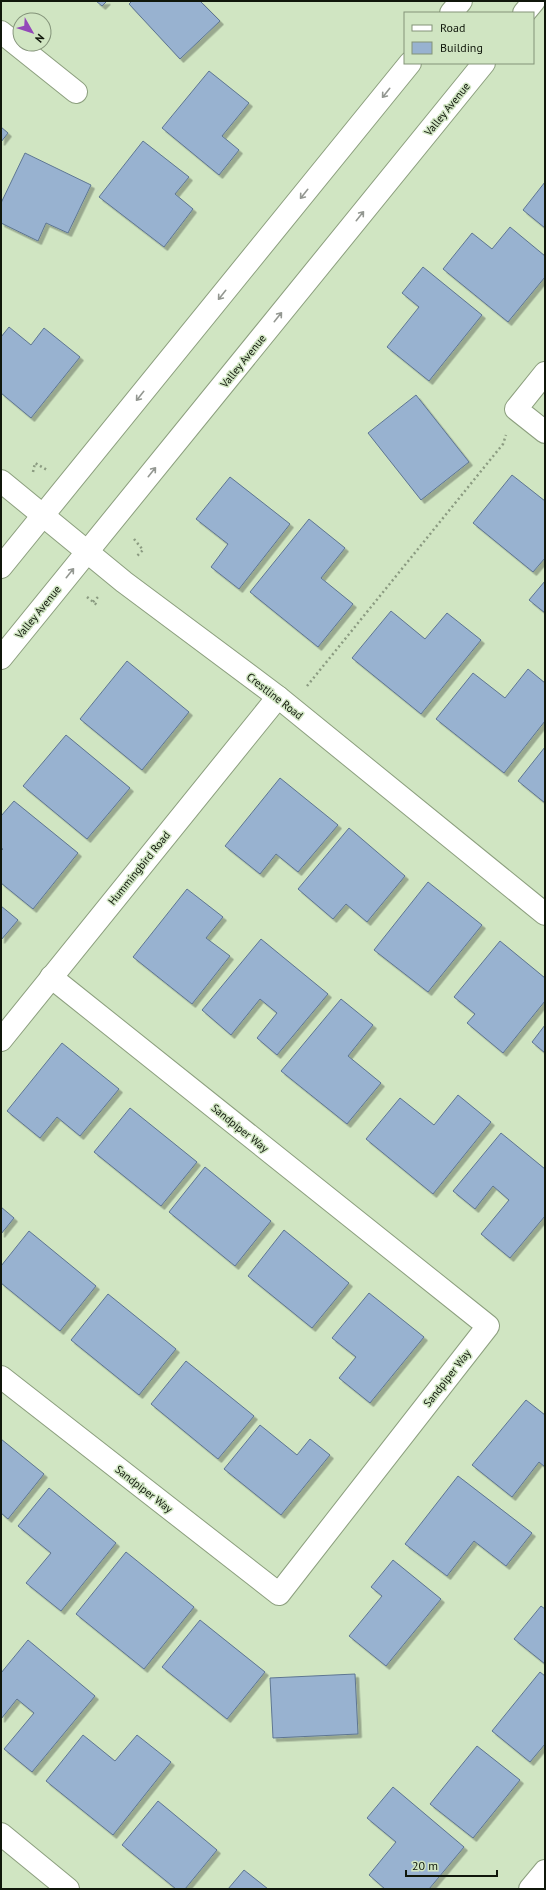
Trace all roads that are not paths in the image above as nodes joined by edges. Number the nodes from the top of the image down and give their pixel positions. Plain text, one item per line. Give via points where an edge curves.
1 (461, 1) edge
2 (534, 1) edge
3 (452, 12) edge
4 (525, 12) edge
5 (1, 32) edge
6 (409, 64) edge
7 (483, 64) edge
8 (76, 92) dead end
9 (545, 373) edge
10 (545, 432) edge
11 (1, 481) edge
12 (43, 515) junction
13 (87, 552) junction
14 (1, 567) edge
15 (1, 658) edge
16 (284, 702) junction
17 (545, 914) edge
18 (51, 977) junction
19 (1, 1040) edge
20 (1, 1377) edge
21 (1, 1834) edge
22 (545, 1871) edge
23 (68, 1889) edge
24 (530, 1889) edge

1 - 3 street
2 - 4 street
5 - 8 street
6 -> 12 street
13 -> 7 street, Valley Avenue
9 - 10 street via 516,408
11 - 12 street, Crestline Road
12 - 13 street, Crestline Road
12 - 14 street
15 -> 13 street, Valley Avenue
13 - 16 street, Crestline Road
16 - 17 street, Crestline Road
16 - 18 street, Hummingbird Road
18 - 19 street, Hummingbird Road
18 - 20 street, Sandpiper Way via 488,1326 279,1594
21 - 23 street
22 - 24 street

